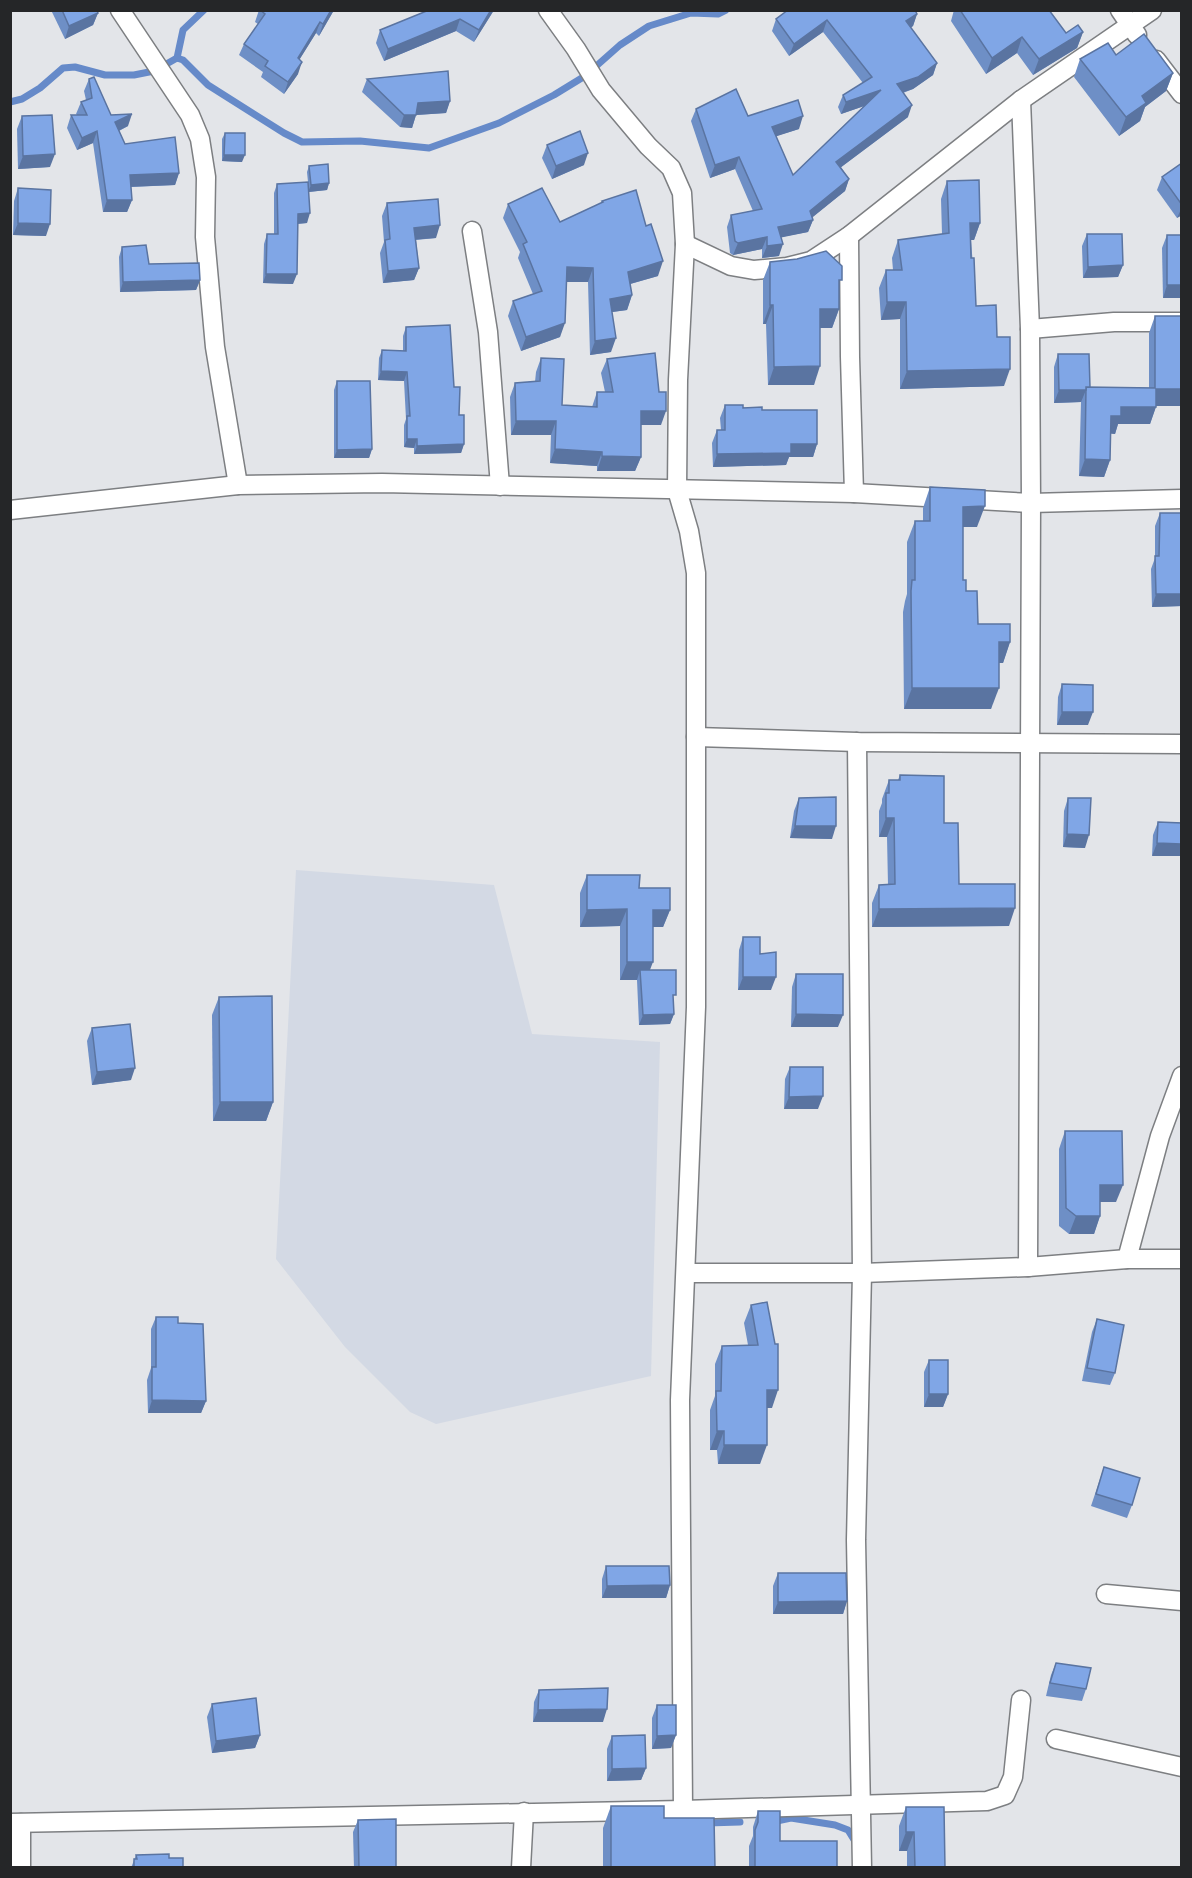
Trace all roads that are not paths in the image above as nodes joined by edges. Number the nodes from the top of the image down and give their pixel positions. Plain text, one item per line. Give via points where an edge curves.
1 (120, 10) edge
2 (548, 10) edge
3 (1120, 10) edge
4 (1152, 10) edge
5 (1131, 27) junction
6 (1182, 94) edge
7 (1022, 100) junction
8 (472, 231) dead end
9 (849, 236) junction
10 (685, 244) junction
11 (1182, 322) edge
12 (1029, 329) junction
13 (238, 485) junction
14 (500, 486) junction
15 (677, 490) junction
16 (854, 493) junction
17 (1182, 500) edge
18 (1030, 503) junction
19 (10, 510) edge
20 (696, 737) junction
21 (857, 742) junction
22 (1029, 744) junction
23 (1182, 744) edge
24 (1182, 1076) edge
25 (1127, 1259) junction
26 (1182, 1259) edge
27 (1028, 1267) junction
28 (686, 1273) junction
29 (862, 1273) junction
30 (1106, 1594) dead end
31 (1182, 1601) edge
32 (1021, 1700) dead end
33 (1056, 1739) dead end
34 (1182, 1767) edge
35 (862, 1804) junction
36 (683, 1810) junction
37 (524, 1812) junction
38 (16, 1823) edge
39 (21, 1868) edge
40 (521, 1868) edge
41 (862, 1868) edge

1 - 13 street via 190,115 200,139 206,177 205,237 215,347
2 - 10 street via 601,90 671,168 682,194
3 - 5 street
4 - 5 street
5 - 6 street
5 - 7 street
7 - 9 street
7 - 12 street
8 - 14 street via 488,332
9 - 10 street via 811,261 754,270 731,266
9 - 16 street
10 - 15 street
11 - 12 street via 1114,322
12 - 18 street
13 - 14 street
13 - 19 street
14 - 15 street
15 - 16 street
15 - 20 street via 696,573
16 - 18 street
17 - 18 street
18 - 22 street
20 - 21 street
20 - 28 street via 696,1007
21 - 22 street
21 - 29 street
22 - 23 street
22 - 27 street
24 - 25 street via 1160,1136
25 - 26 street
25 - 27 street
27 - 29 street
28 - 29 street
28 - 36 street via 680,1400
29 - 35 street via 856,1540
30 - 31 street
32 - 35 street via 1013,1777 1005,1795 987,1801
33 - 34 street
35 - 36 street
35 - 41 street
36 - 37 street
37 - 38 street
37 - 40 street
38 - 39 street

